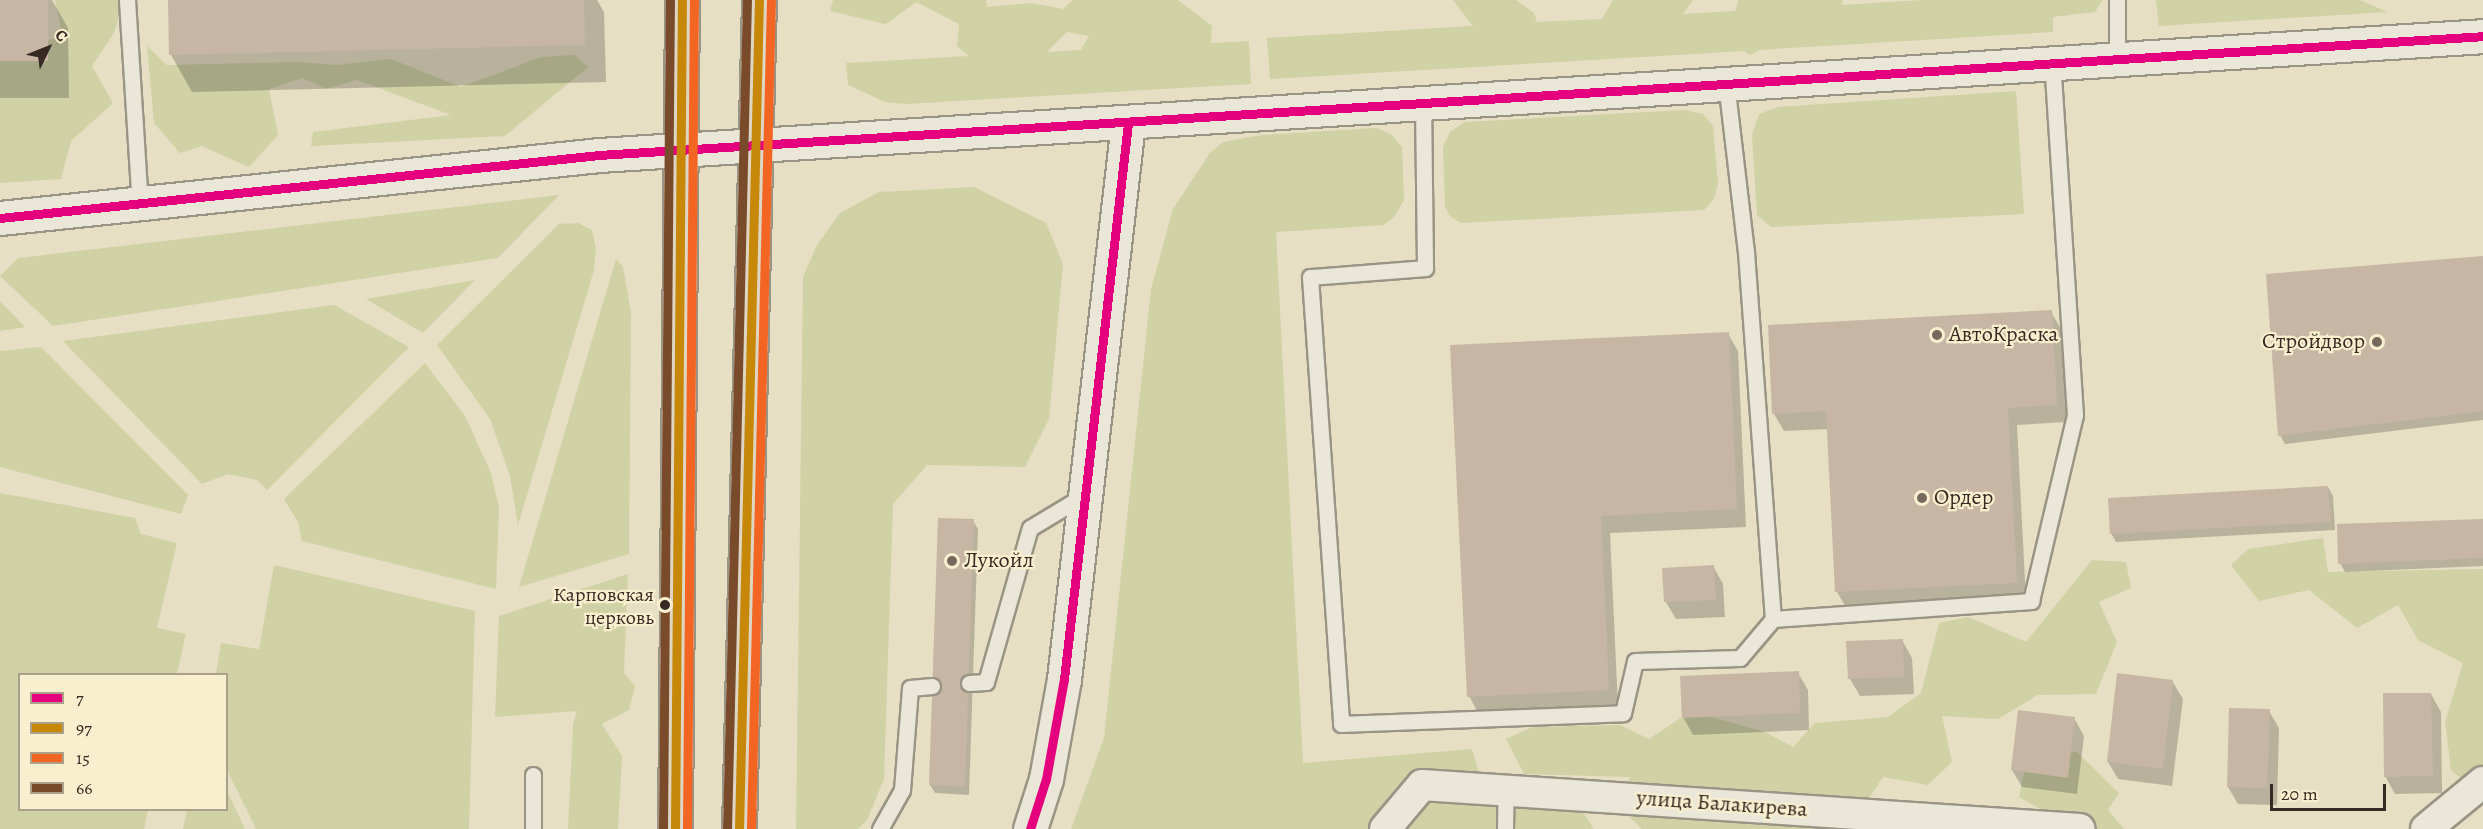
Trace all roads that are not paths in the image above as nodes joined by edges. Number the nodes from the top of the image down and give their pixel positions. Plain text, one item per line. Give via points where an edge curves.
1 (127, 0) edge
2 (682, 0) edge
3 (759, 0) edge
4 (2117, 0) edge
5 (2483, 36) edge
6 (2117, 59) junction
7 (2052, 63) junction
8 (1726, 82) junction
9 (1423, 101) junction
10 (1128, 123) junction
11 (755, 146) junction
12 (682, 149) junction
13 (140, 205) junction
14 (0, 218) edge
15 (1084, 495) junction
16 (1773, 618) junction
17 (969, 684) dead end
18 (932, 686) dead end
19 (533, 775) dead end
20 (2483, 782) edge
21 (1506, 790) junction
22 (533, 829) edge
23 (675, 829) edge
24 (739, 829) edge
25 (880, 829) edge
26 (1030, 829) edge
27 (1384, 829) edge
28 (1505, 829) edge
29 (2080, 829) edge
30 (2426, 829) edge

1 - 13 lane
2 - 12 main road
3 - 11 main road
4 - 6 lane
5 - 6 street
6 - 7 street
7 - 8 street
7 - 16 lane via 2075,415 2031,601
8 - 9 street
8 - 16 lane via 1746,252
9 - 10 street
9 - 16 lane via 1425,268 1310,277 1341,724 1623,713 1635,662 1740,658
10 - 11 street
10 - 15 street
11 - 12 street
11 - 24 main road
12 - 13 street
12 - 23 main road
13 - 14 street
15 - 17 lane via 1030,528 986,682
15 - 26 street via 1064,679 1046,779
18 - 25 lane via 910,688 902,790
19 - 22 lane
20 - 30 street
21 - 27 street, улица Балакирева via 1422,785
21 - 28 lane
21 - 29 street, улица Балакирева

